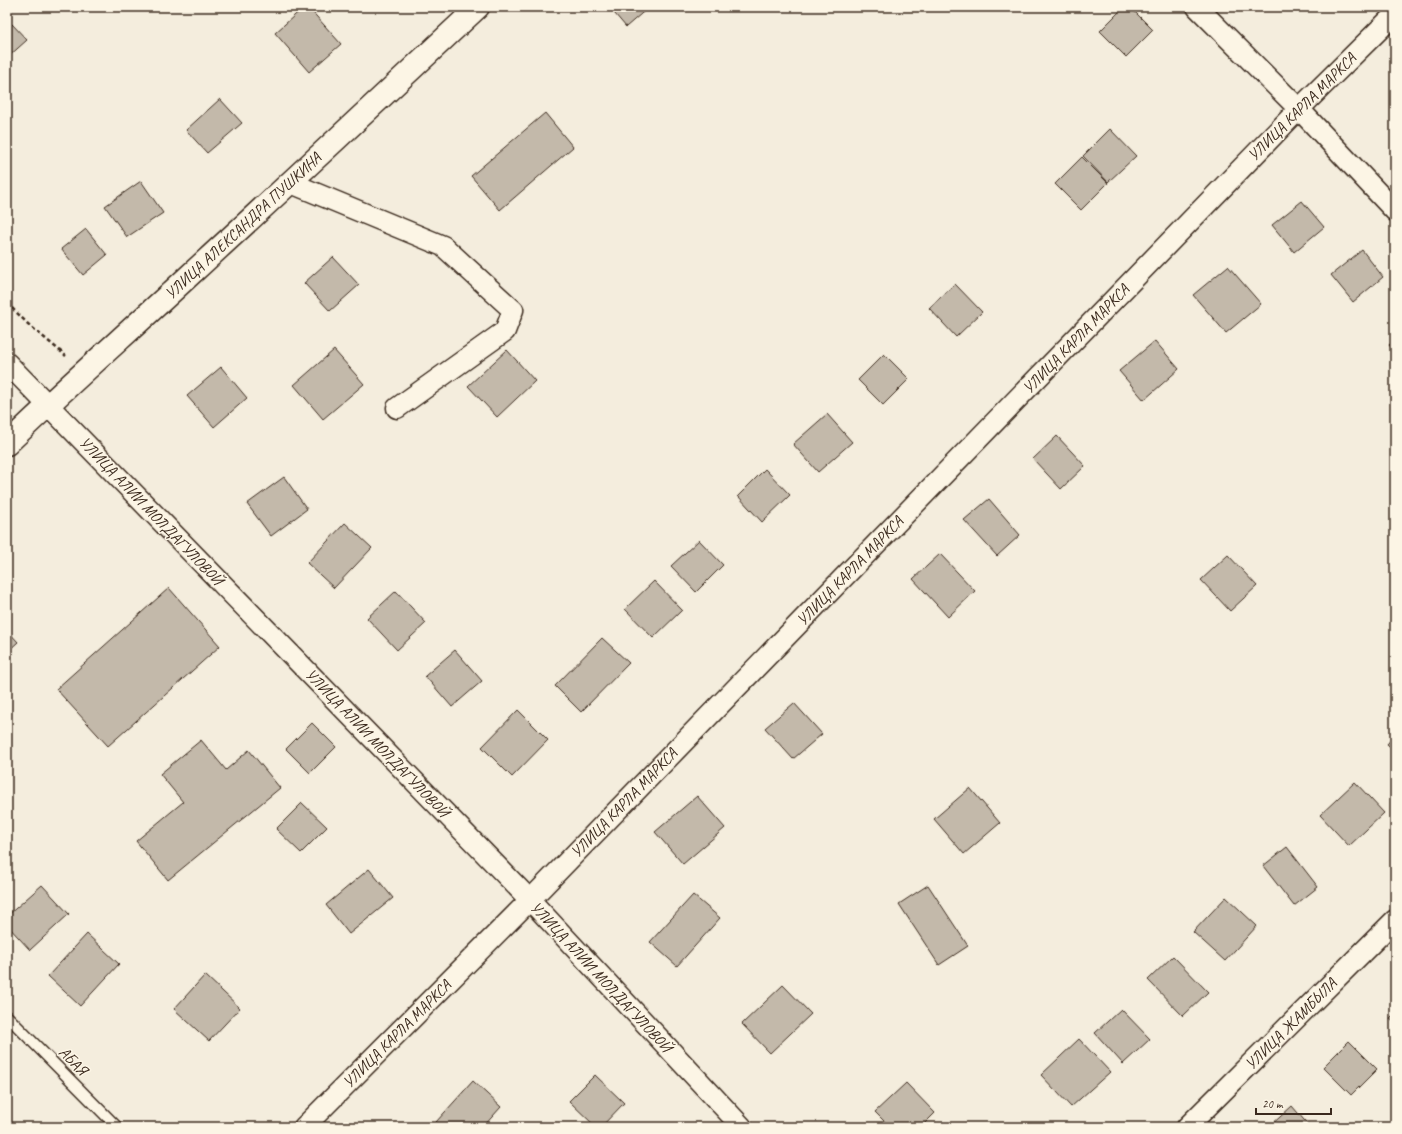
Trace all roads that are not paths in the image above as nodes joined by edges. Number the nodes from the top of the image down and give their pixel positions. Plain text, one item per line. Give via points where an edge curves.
1 (478, 7) edge
2 (1197, 7) edge
3 (1395, 14) edge
4 (1299, 109) junction
5 (291, 183) junction
6 (1395, 211) edge
7 (7, 363) edge
8 (47, 405) junction
9 (398, 408) dead end
10 (7, 444) edge
11 (530, 900) junction
12 (1395, 920) edge
13 (7, 1016) edge
14 (117, 1127) edge
15 (304, 1127) edge
16 (742, 1127) edge
17 (1187, 1127) edge

1 - 5 street, УЛИЦА АЛЕКСАНДРА ПУШКИНА
2 - 4 street
3 - 4 street, УЛИЦА КАРЛА МАРКСА
4 - 6 street
4 - 11 street, УЛИЦА КАРЛА МАРКСА
5 - 8 street, УЛИЦА АЛЕКСАНДРА ПУШКИНА
5 - 9 street via 443,246 513,310 505,331
7 - 8 street, УЛИЦА АЛИИ МОЛДАГУЛОВОЙ
8 - 10 street, УЛИЦА АЛЕКСАНДРА ПУШКИНА
8 - 11 street, УЛИЦА АЛИИ МОЛДАГУЛОВОЙ
11 - 15 street, УЛИЦА КАРЛА МАРКСА
11 - 16 street, УЛИЦА АЛИИ МОЛДАГУЛОВОЙ
12 - 17 street, УЛИЦА ЖАМБЫЛА
13 - 14 lane, АБАЯ

